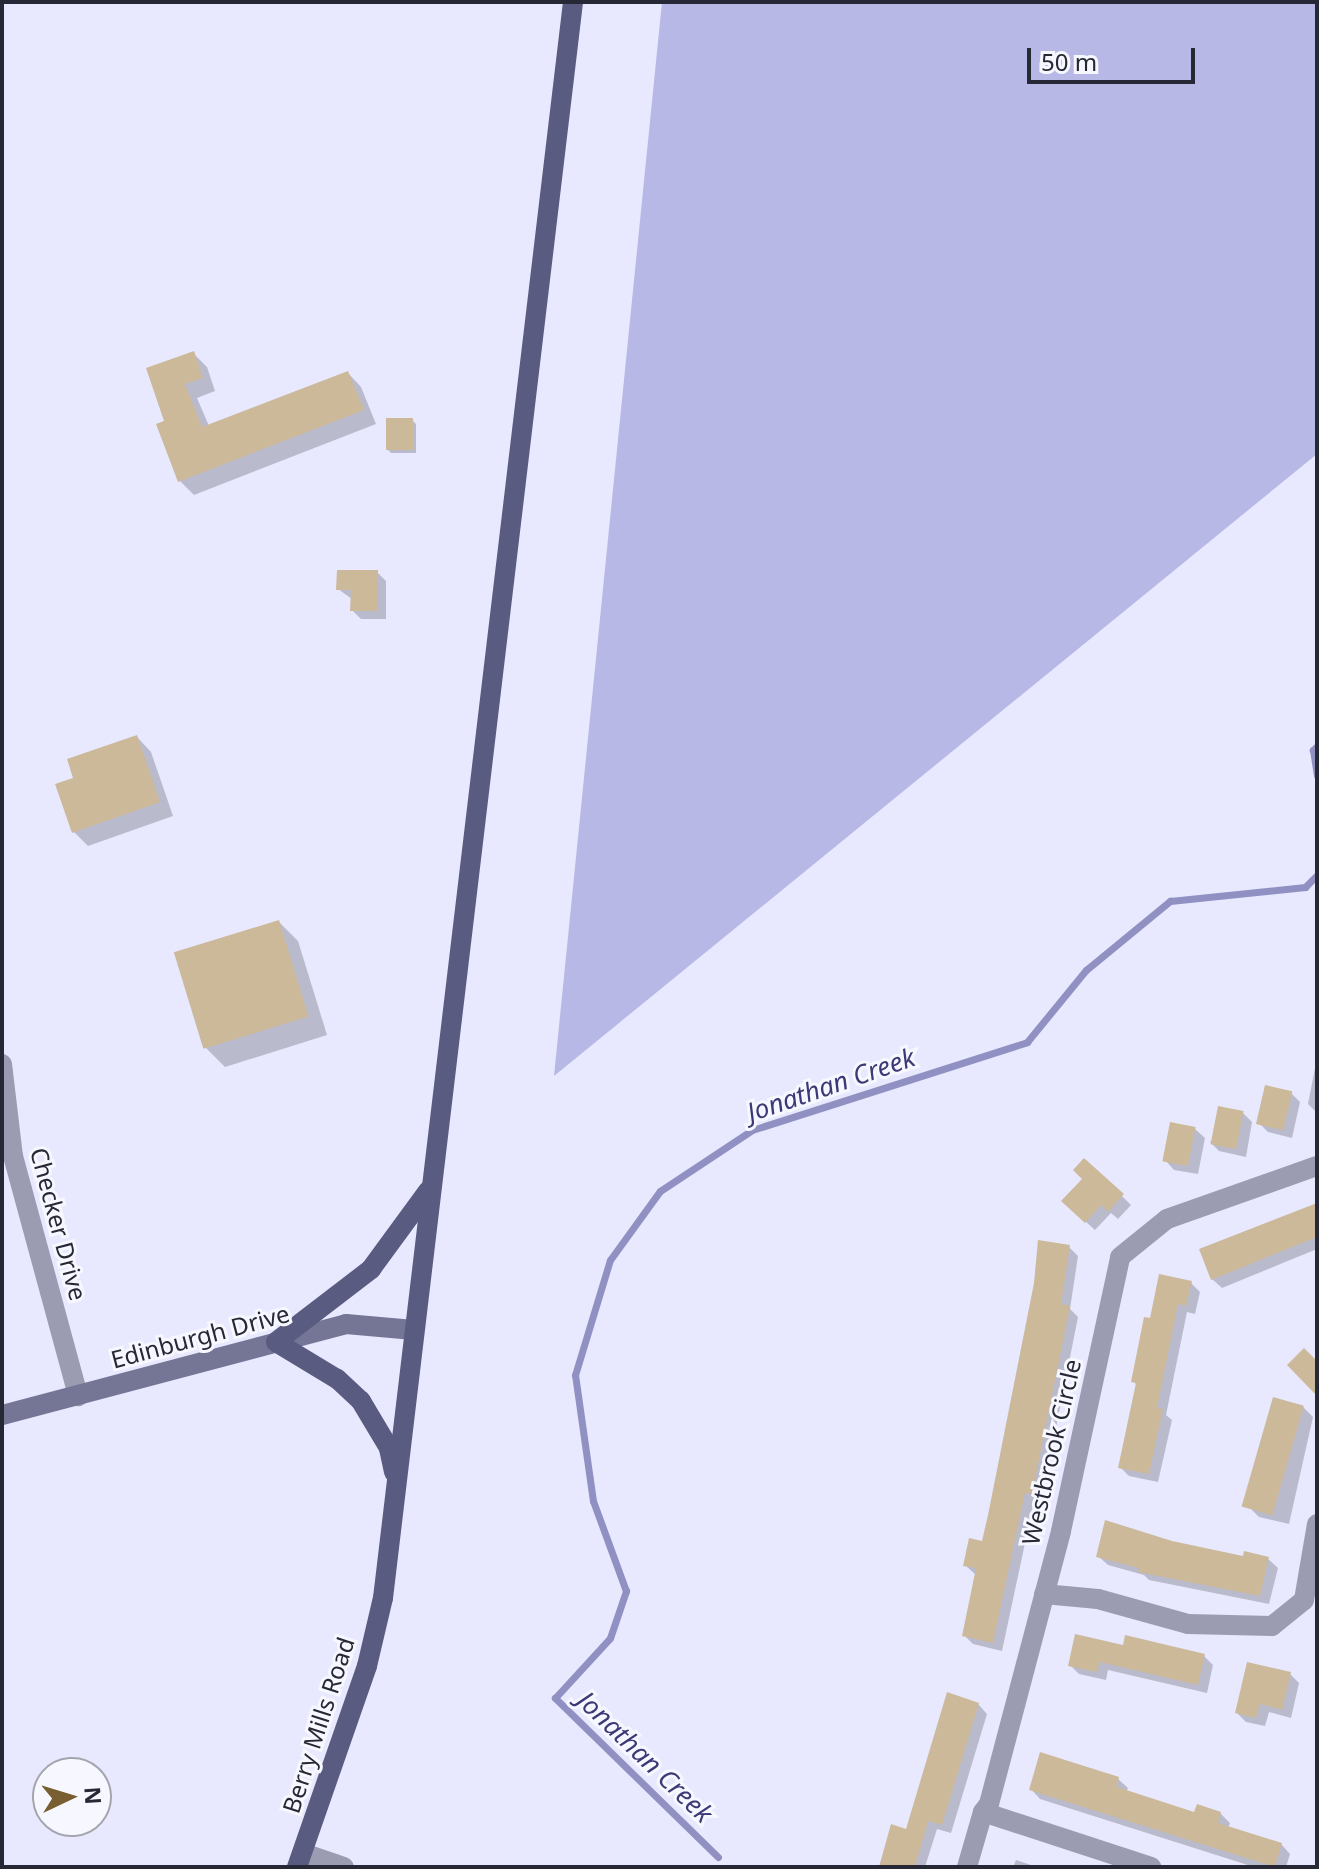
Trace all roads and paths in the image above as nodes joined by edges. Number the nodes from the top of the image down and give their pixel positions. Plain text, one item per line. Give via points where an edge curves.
1 (573, 2) edge
2 (2, 1064) edge
3 (1317, 1166) edge
4 (431, 1187) junction
5 (414, 1330) junction
6 (276, 1342) junction
7 (78, 1396) junction
8 (2, 1415) edge
9 (397, 1482) junction
10 (1317, 1524) edge
11 (1044, 1594) junction
12 (983, 1812) junction
13 (300, 1860) edge
14 (344, 1867) edge
15 (967, 1867) edge
16 (1151, 1867) edge

1 - 4 main road, Berry Mills Road
2 - 7 street, Checker Drive via 13,1156
3 - 11 street, Westbrook Circle via 1167,1219 1120,1257
4 - 5 main road, Berry Mills Road
4 - 6 main road via 371,1269
5 - 6 street, Edinburgh Drive via 346,1324
5 - 9 main road, Berry Mills Road
6 - 7 street, Edinburgh Drive
6 - 9 main road via 337,1379 361,1401 389,1448
7 - 8 street, Edinburgh Drive
9 - 13 main road, Berry Mills Road via 383,1598 367,1666
10 - 11 street via 1304,1600 1272,1626 1188,1624 1098,1599
11 - 12 street, Westbrook Circle
12 - 15 street, Westbrook Circle
12 - 16 street
13 - 14 street

